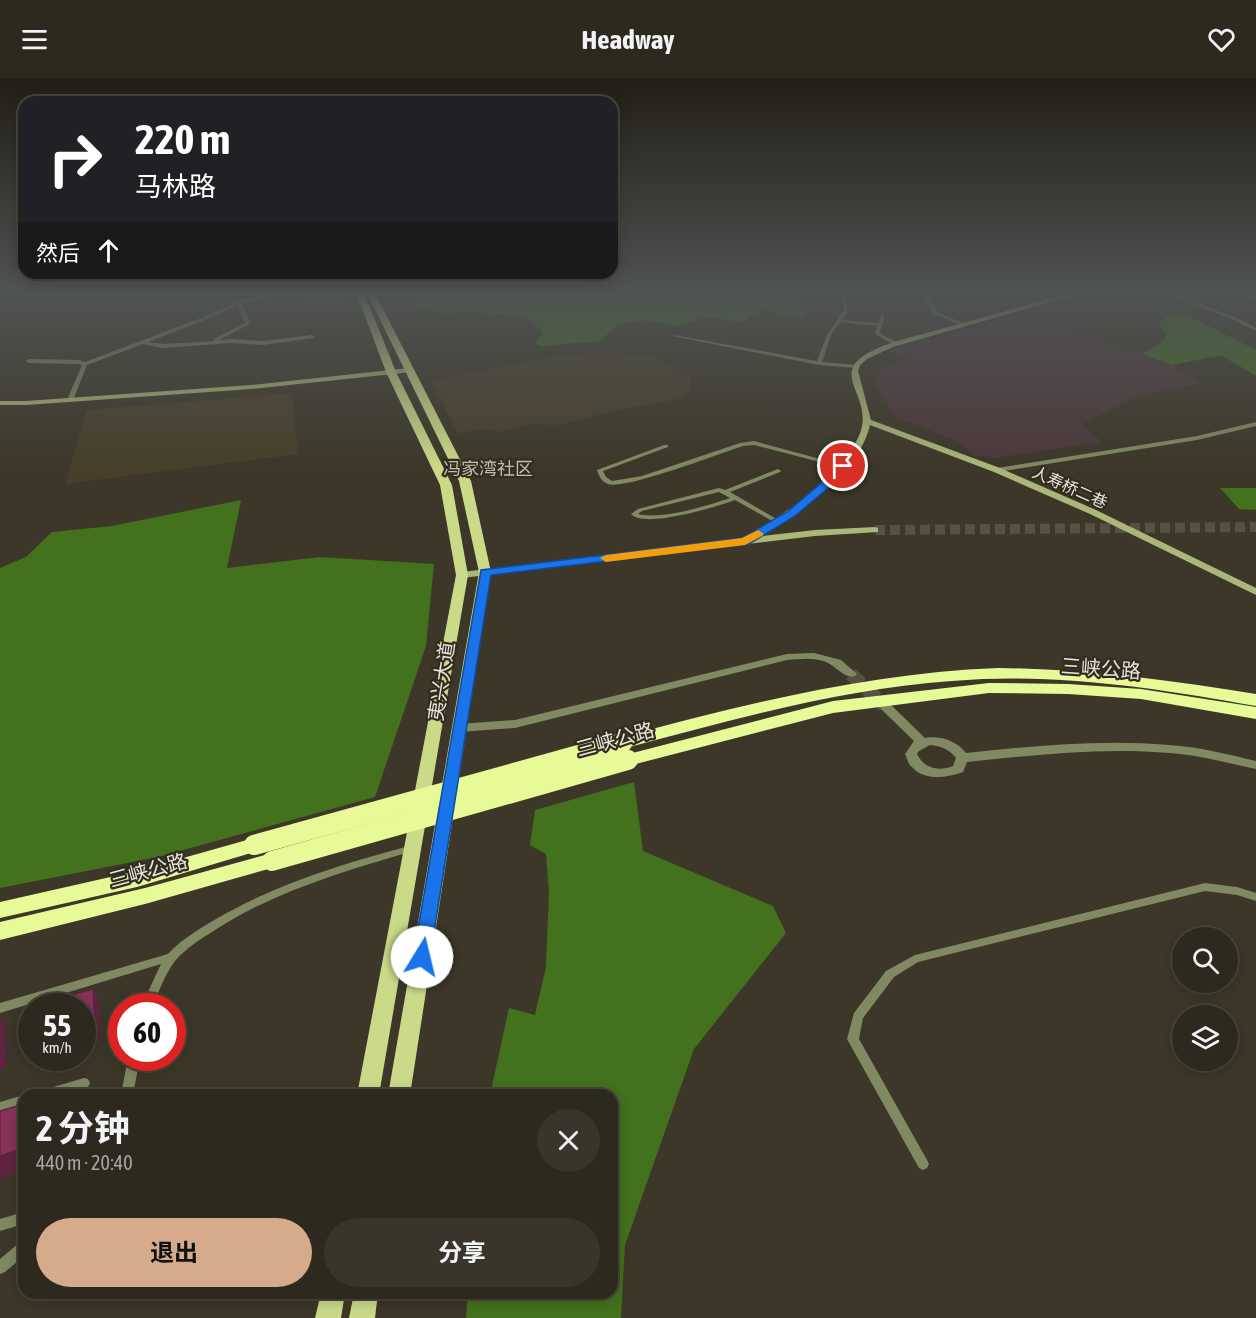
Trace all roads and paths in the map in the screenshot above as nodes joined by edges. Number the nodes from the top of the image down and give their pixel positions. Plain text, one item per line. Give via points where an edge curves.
1 (114, 353) edge
2 (384, 353) edge
3 (401, 353) edge
4 (765, 353) edge
5 (823, 353) edge
6 (874, 353) edge
7 (29, 361) dead end
8 (819, 363) junction
9 (85, 364) junction
10 (856, 366) junction
11 (410, 370) junction
12 (391, 372) junction
13 (70, 400) junction
14 (0, 403) edge
15 (867, 421) junction
16 (1256, 424) edge
17 (666, 446) dead end
18 (843, 466) junction
19 (997, 470) junction
20 (778, 471) dead end
21 (725, 492) junction
22 (736, 498) junction
23 (778, 522) junction
24 (875, 530) tunnel mouth
25 (745, 542) junction
26 (485, 572) junction
27 (462, 575) junction
28 (1256, 592) edge
29 (851, 674) tunnel mouth
30 (1256, 700) edge
31 (886, 707) tunnel mouth
32 (1256, 713) edge
33 (459, 728) junction
34 (922, 742) junction
35 (625, 751) junction
36 (962, 758) junction
37 (1256, 765) edge
38 (413, 848) junction
39 (1256, 897) edge
40 (0, 910) edge
41 (0, 931) edge
42 (172, 957) junction
43 (153, 993) edge
44 (0, 1008) edge
45 (132, 1071) edge
46 (84, 1083) dead end
47 (64, 1089) edge
48 (128, 1089) edge
49 (369, 1089) edge
50 (400, 1089) edge
51 (18, 1102) edge
52 (0, 1107) edge
53 (923, 1164) dead end
54 (18, 1220) edge
55 (0, 1225) edge
56 (18, 1253) edge
57 (0, 1267) edge
58 (332, 1299) edge
59 (365, 1299) edge
60 (328, 1318) edge
61 (362, 1318) edge

1 - 9 lane
2 - 12 main road, 夷兴大道
3 - 11 main road, 夷兴大道
4 - 8 lane
5 - 8 lane
6 - 10 street
7 - 9 lane
8 - 10 lane
9 - 13 lane
10 - 15 street via 855,379
11 - 12 street
11 - 26 main road, 夷兴大道 via 465,482
12 - 13 street
12 - 27 main road, 夷兴大道 via 446,485
13 - 14 street
15 - 18 street
15 - 19 street, 人寿桥二巷
16 - 19 lane via 1197,438
17 - 18 lane via 600,470 603,478 611,483 643,478 753,443
18 - 23 street
19 - 28 street, 人寿桥二巷
20 - 21 lane
21 - 22 lane
21 - 22 lane via 713,490 634,514 649,518
22 - 23 lane
23 - 25 street
24 - 25 street
25 - 26 street
26 - 27 street
26 - 33 main road, 夷兴大道
27 - 38 main road, 夷兴大道
29 - 33 street via 842,664 828,658 787,657 515,724
30 - 35 highway, 三峡公路 via 1163,683 1084,675 998,674 913,679 766,706
31 - 34 street
32 - 35 highway, 三峡公路 via 1141,694 989,688 833,707
33 - 50 main road, 夷兴大道
34 - 36 street via 947,744
34 - 36 street via 913,749 912,759 928,771 952,772 958,769
35 - 40 highway, 三峡公路, bridge via 254,845 137,879
35 - 41 highway, 三峡公路, bridge via 273,861
36 - 37 street via 1089,746 1145,747 1201,753
38 - 42 lane via 304,879 248,903
38 - 49 main road, 夷兴大道
39 - 53 lane via 1205,887 915,959 890,974 858,1016 853,1039
42 - 43 lane
42 - 44 lane
45 - 48 lane
46 - 47 lane
51 - 52 lane
54 - 55 lane
56 - 57 lane
58 - 60 main road
59 - 61 main road

